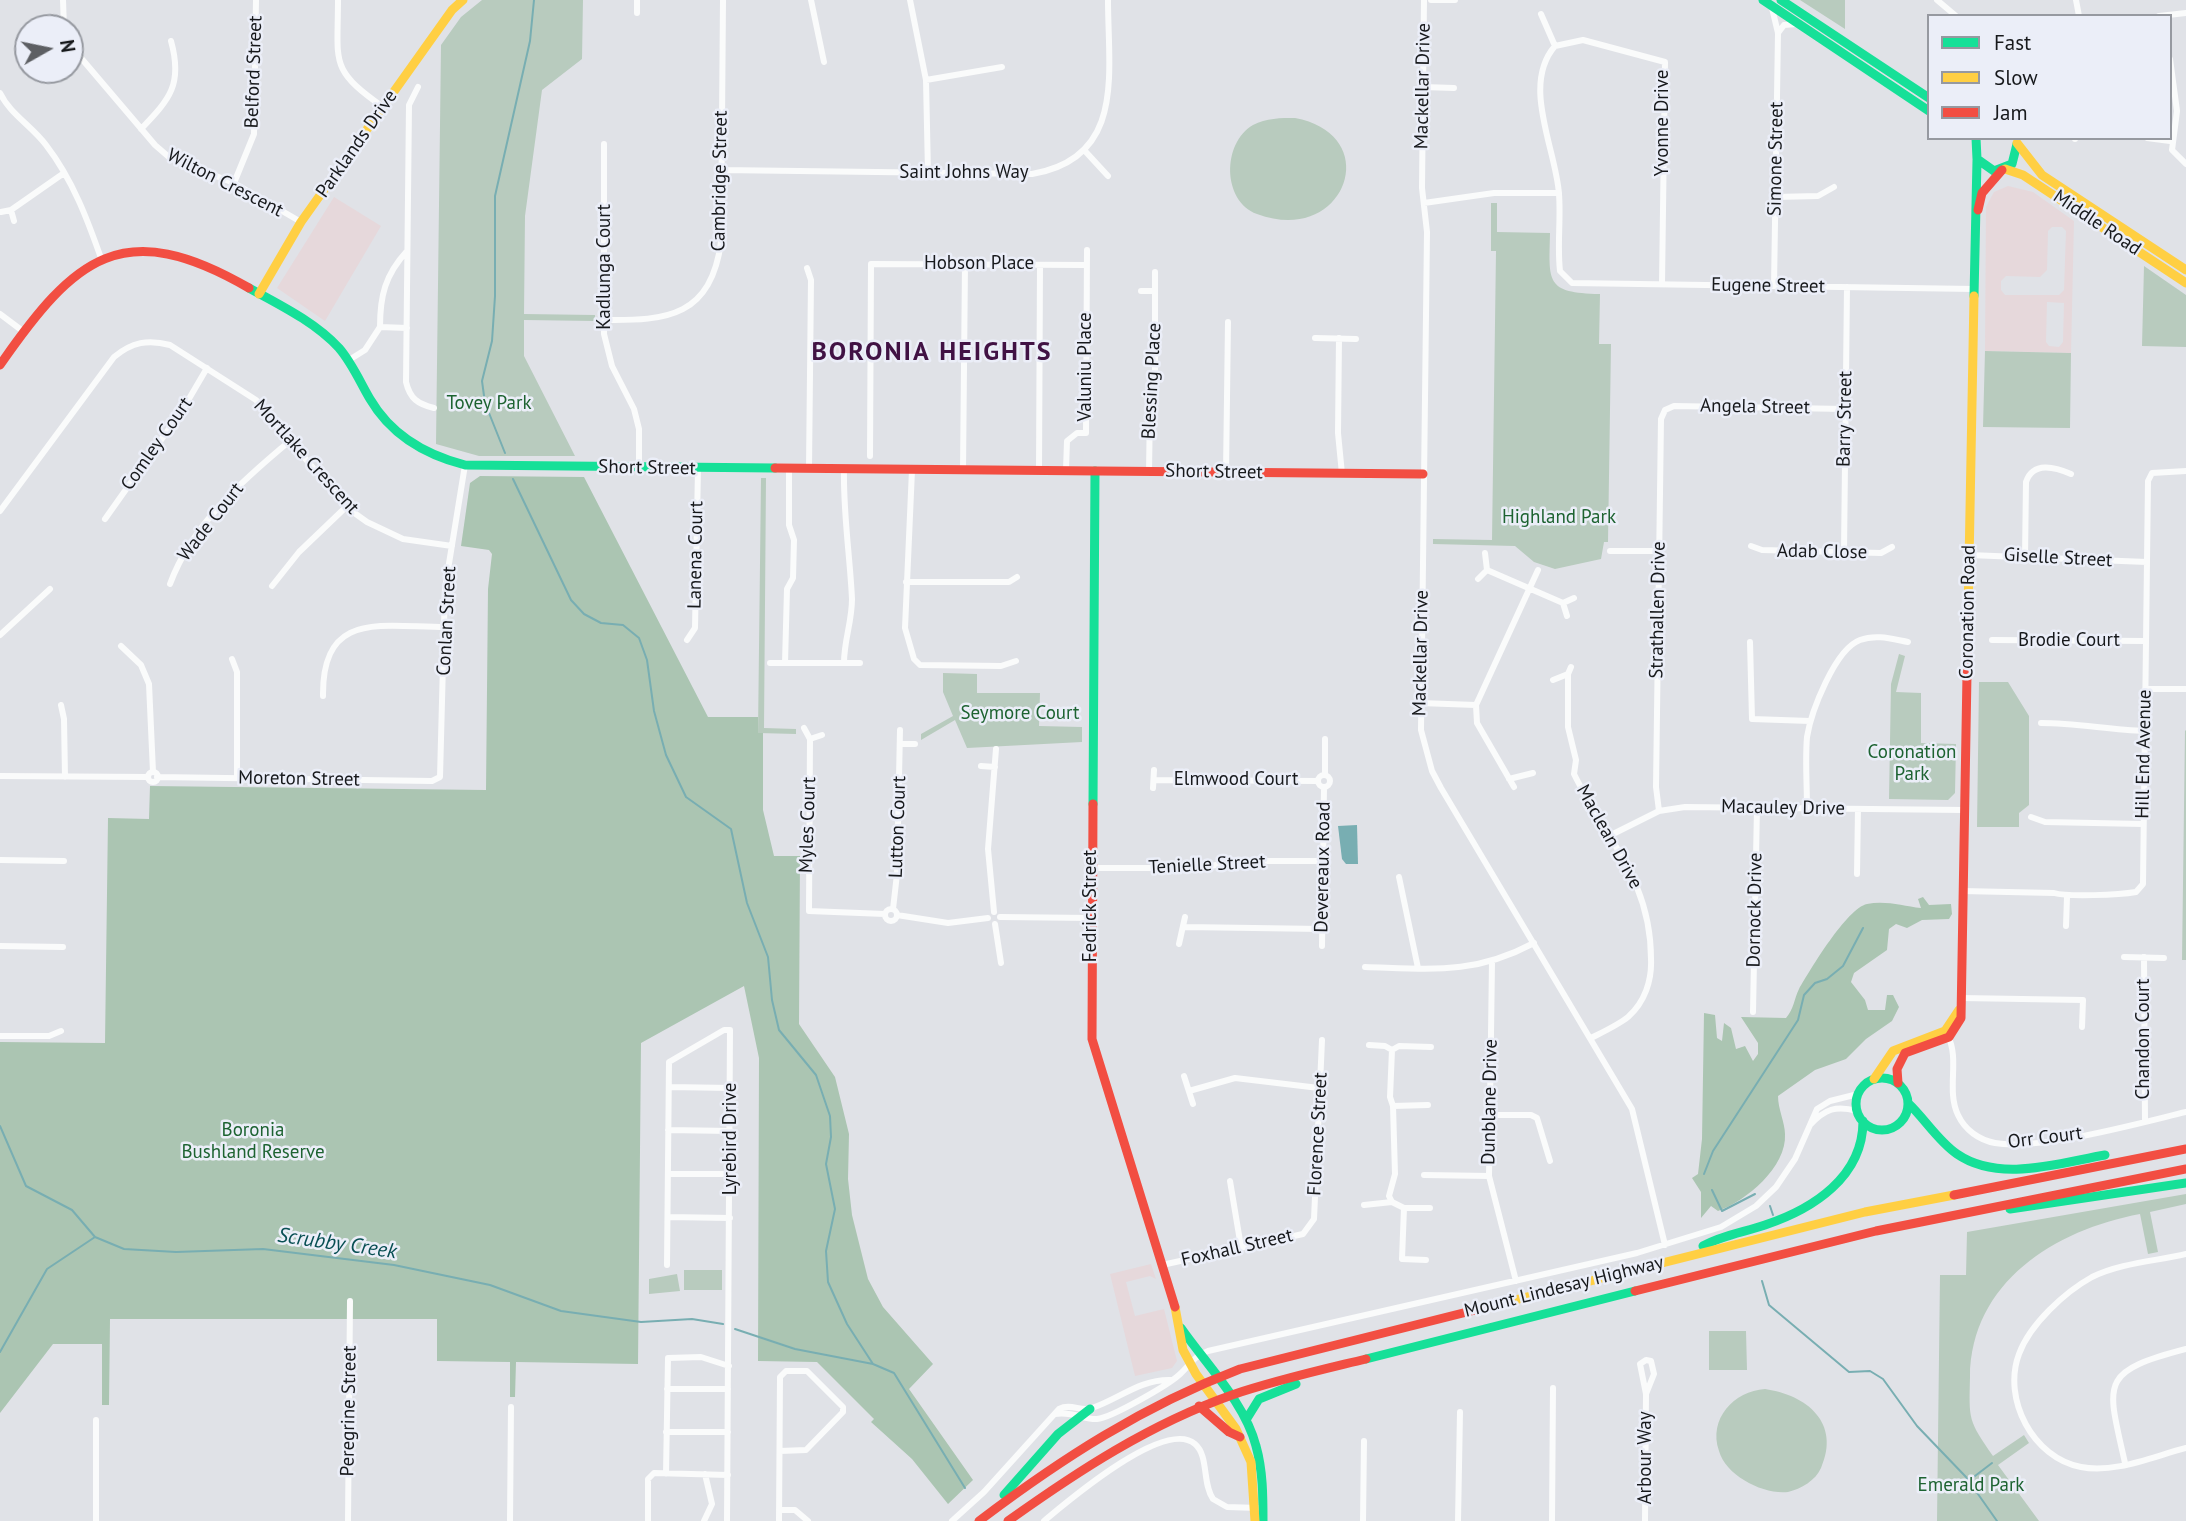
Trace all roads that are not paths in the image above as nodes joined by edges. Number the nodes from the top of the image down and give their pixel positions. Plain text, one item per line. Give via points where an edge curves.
1 (256, 0) edge
2 (338, 0) edge
3 (463, 0) edge
4 (638, 0) edge
5 (723, 0) edge
6 (811, 0) edge
7 (910, 0) edge
8 (1108, 0) edge
9 (1424, 0) edge
10 (1431, 0) edge
11 (1455, 0) edge
12 (1781, 0) edge
13 (1937, 0) edge
14 (1768, 3) edge
15 (637, 13) dead end
16 (1541, 14) dead end
17 (1954, 14) edge
18 (1798, 24) junction
19 (1778, 33) junction
20 (171, 41) dead end
21 (1555, 46) junction
22 (84, 62) edge
23 (824, 62) dead end
24 (1002, 67) dead end
25 (2172, 74) edge
26 (926, 80) junction
27 (418, 87) dead end
28 (1423, 87) junction
29 (1454, 88) dead end
30 (0, 93) edge
31 (1927, 97) edge
32 (7, 105) junction
33 (383, 107) junction
34 (1927, 110) edge
35 (0, 111) edge
36 (141, 129) junction
37 (2172, 136) edge
38 (1967, 140) edge
39 (1976, 140) edge
40 (2163, 140) edge
41 (2016, 141) edge
42 (2171, 141) joint
43 (604, 144) dead end
44 (1974, 150) junction
45 (1086, 151) junction
46 (1977, 160) junction
47 (2186, 164) edge
48 (2003, 169) junction
49 (721, 170) junction
50 (64, 173) junction
51 (928, 173) junction
52 (1108, 176) dead end
53 (234, 183) junction
54 (1833, 187) dead end
55 (1559, 194) junction
56 (1776, 197) junction
57 (1424, 203) junction
58 (11, 210) junction
59 (1, 212) edge
60 (1976, 215) junction
61 (14, 221) dead end
62 (301, 222) junction
63 (1087, 250) dead end
64 (407, 251) junction
65 (102, 261) junction
66 (965, 264) junction
67 (1040, 265) junction
68 (1087, 265) junction
69 (807, 268) dead end
70 (2186, 270) edge
71 (1156, 272) dead end
72 (2186, 283) edge
73 (1662, 284) junction
74 (1774, 286) junction
75 (1847, 287) junction
76 (1974, 289) junction
77 (1141, 291) dead end
78 (1155, 291) junction
79 (259, 294) junction
80 (0, 314) edge
81 (604, 320) junction
82 (1228, 323) dead end
83 (380, 327) junction
84 (407, 328) junction
85 (24, 332) junction
86 (1315, 338) dead end
87 (1339, 338) junction
88 (1356, 339) dead end
89 (349, 360) junction
90 (0, 365) edge
91 (207, 368) junction
92 (434, 408) dead end
93 (1845, 409) junction
94 (1665, 410) joint
95 (291, 440) junction
96 (870, 456) dead end
97 (465, 465) junction
98 (639, 467) junction
99 (698, 468) junction
100 (789, 468) junction
101 (809, 468) junction
102 (844, 469) junction
103 (912, 470) junction
104 (963, 470) junction
105 (1039, 470) junction
106 (1066, 470) junction
107 (1095, 471) junction
108 (2186, 471) edge
109 (1149, 472) junction
110 (1226, 472) junction
111 (1342, 474) junction
112 (1423, 474) junction
113 (2071, 474) dead end
114 (346, 507) junction
115 (0, 511) edge
116 (105, 519) dead end
117 (452, 546) junction
118 (1751, 546) dead end
119 (1892, 547) dead end
120 (1610, 551) dead end
121 (1658, 551) junction
122 (1844, 552) junction
123 (1485, 553) dead end
124 (1969, 555) junction
125 (2025, 557) junction
126 (2147, 562) junction
127 (1487, 570) junction
128 (1538, 570) dead end
129 (1017, 577) dead end
130 (1478, 579) dead end
131 (906, 582) junction
132 (170, 584) dead end
133 (272, 586) dead end
134 (50, 589) dead end
135 (1529, 589) junction
136 (1574, 598) dead end
137 (1563, 603) junction
138 (1567, 616) dead end
139 (444, 627) junction
140 (0, 635) edge
141 (687, 640) dead end
142 (1992, 640) dead end
143 (2146, 641) junction
144 (1750, 642) dead end
145 (1908, 642) dead end
146 (121, 646) dead end
147 (232, 659) dead end
148 (1016, 661) dead end
149 (771, 663) dead end
150 (785, 663) junction
151 (845, 663) junction
152 (860, 663) dead end
153 (1553, 680) dead end
154 (2145, 689) junction
155 (2186, 689) edge
156 (323, 696) dead end
157 (1420, 703) junction
158 (61, 705) dead end
159 (1476, 705) junction
160 (1810, 721) junction
161 (2042, 723) dead end
162 (804, 727) dead end
163 (901, 730) dead end
164 (2145, 731) junction
165 (822, 735) dead end
166 (810, 739) junction
167 (1325, 739) dead end
168 (901, 744) junction
169 (915, 744) dead end
170 (996, 749) dead end
171 (981, 766) dead end
172 (995, 767) junction
173 (1154, 770) dead end
174 (1532, 773) dead end
175 (153, 775) junction
176 (1325, 775) junction
177 (0, 776) edge
178 (65, 777) junction
179 (440, 777) joint
180 (237, 778) junction
181 (1509, 779) junction
182 (1154, 780) junction
183 (1318, 781) junction
184 (1324, 787) junction
185 (1514, 787) dead end
186 (1153, 788) dead end
187 (1757, 807) junction
188 (1807, 808) junction
189 (1858, 809) junction
190 (1963, 810) junction
191 (1659, 811) junction
192 (2031, 817) dead end
193 (2143, 824) junction
194 (1609, 836) junction
195 (0, 860) edge
196 (64, 861) dead end
197 (1323, 861) junction
198 (1091, 868) junction
199 (1857, 874) dead end
200 (1399, 877) dead end
201 (1962, 891) junction
202 (2067, 897) junction
203 (895, 912) junction
204 (994, 912) junction
205 (1185, 917) dead end
206 (988, 918) junction
207 (1091, 918) junction
208 (998, 921) junction
209 (2066, 926) dead end
210 (1185, 927) junction
211 (1322, 929) junction
212 (1534, 943) junction
213 (1179, 944) dead end
214 (0, 946) edge
215 (1322, 946) dead end
216 (63, 947) dead end
217 (2124, 957) dead end
218 (2144, 957) junction
219 (2164, 958) dead end
220 (1492, 962) junction
221 (1001, 963) dead end
222 (1365, 967) dead end
223 (1418, 968) junction
224 (1961, 998) junction
225 (1753, 1012) dead end
226 (2082, 1027) dead end
227 (61, 1031) dead end
228 (1947, 1034) junction
229 (0, 1036) edge
230 (1591, 1038) junction
231 (1322, 1040) dead end
232 (1369, 1045) dead end
233 (1432, 1047) dead end
234 (1392, 1050) junction
235 (1184, 1076) dead end
236 (1874, 1079) junction
237 (1898, 1083) junction
238 (669, 1087) junction
239 (731, 1088) junction
240 (1320, 1088) junction
241 (1189, 1091) junction
242 (1858, 1094) junction
243 (1908, 1103) junction
244 (1193, 1104) dead end
245 (1428, 1105) dead end
246 (1394, 1106) junction
247 (1857, 1111) junction
248 (2186, 1112) edge
249 (1490, 1115) junction
250 (1863, 1121) junction
251 (2145, 1121) junction
252 (1809, 1127) junction
253 (668, 1130) junction
254 (731, 1131) junction
255 (2186, 1149) edge
256 (2157, 1154) junction
257 (1550, 1161) dead end
258 (2186, 1169) edge
259 (668, 1174) junction
260 (730, 1174) junction
261 (1424, 1175) dead end
262 (1489, 1176) junction
263 (1230, 1181) dead end
264 (2186, 1183) edge
265 (1392, 1202) junction
266 (1364, 1205) dead end
267 (1404, 1208) junction
268 (1430, 1208) dead end
269 (1957, 1212) junction
270 (668, 1217) junction
271 (730, 1217) junction
272 (1310, 1227) joint
273 (1665, 1245) junction
274 (1241, 1247) junction
275 (2186, 1254) edge
276 (1692, 1255) junction
277 (1426, 1260) dead end
278 (667, 1265) dead end
279 (1162, 1265) junction
280 (1516, 1281) junction
281 (350, 1301) dead end
282 (1181, 1328) junction
283 (2186, 1349) edge
284 (1198, 1356) junction
285 (1189, 1363) junction
286 (1338, 1365) junction
287 (729, 1366) junction
288 (1214, 1378) junction
289 (1171, 1380) junction
290 (1203, 1383) junction
291 (1553, 1388) dead end
292 (667, 1389) junction
293 (729, 1390) junction
294 (1646, 1394) junction
295 (1228, 1395) junction
296 (1215, 1400) junction
297 (1199, 1406) junction
298 (511, 1408) dead end
299 (1086, 1412) junction
300 (1460, 1412) dead end
301 (96, 1420) dead end
302 (1246, 1420) junction
303 (666, 1432) junction
304 (728, 1432) junction
305 (1240, 1437) junction
306 (1364, 1441) dead end
307 (2186, 1448) edge
308 (780, 1451) junction
309 (2125, 1463) junction
310 (666, 1474) junction
311 (705, 1474) junction
312 (728, 1475) junction
313 (1000, 1505) junction
314 (1259, 1508) junction
315 (779, 1510) junction
316 (96, 1521) edge
317 (348, 1521) edge
318 (510, 1521) edge
319 (648, 1521) edge
320 (704, 1521) edge
321 (727, 1521) edge
322 (779, 1521) edge
323 (808, 1521) edge
324 (952, 1521) edge
325 (979, 1521) edge
326 (1008, 1521) edge
327 (1044, 1521) edge
328 (1255, 1521) edge
329 (1263, 1521) edge
330 (1363, 1521) edge
331 (1458, 1521) edge
332 (1552, 1521) edge
333 (1645, 1521) edge

1 - 53 street, Belford Street via 254,134
2 - 33 street via 338,52 344,76
3 - 33 main road, Parklands Drive
4 - 15 street
5 - 49 street, Cambridge Street
6 - 23 street
7 - 26 street
8 - 45 street via 1108,103
9 - 28 street, Mackellar Drive
10 - 11 street
12 - 31 main road
13 - 17 street
14 - 18 main road
14 - 19 street, Simone Street
16 - 21 street
18 - 19 street via 1784,25
18 - 34 main road
19 - 56 street, Simone Street
20 - 36 street via 176,73 173,90
21 - 55 street via 1542,67 1541,90
21 - 73 street, Yvonne Drive via 1583,40 1665,62
22 - 36 street, Wilton Crescent
24 - 26 street
25 - 37 street via 2177,111
26 - 51 street
27 - 64 street via 409,105
28 - 29 street
28 - 57 street, Mackellar Drive
30 - 32 street
32 - 35 street
32 - 50 street via 48,147
33 - 62 main road, Parklands Drive
36 - 53 street, Wilton Crescent via 170,158
38 - 44 main road
39 - 44 main road
40 - 42 street
41 - 48 main road, Coronation Road via 2017,156
41 - 70 main road, Middle Road via 2042,175
42 - 47 street via 2175,155
43 - 81 street, Kadlunga Court
44 - 46 main road, Coronation Road
45 - 51 street, Saint Johns Way via 1069,163 1032,174
45 - 52 street
46 - 48 main road, Middle Road via 1987,169
46 - 60 main road, Coronation Road
48 - 60 main road, Coronation Road via 1982,193
48 - 72 main road, Middle Road via 2023,175
49 - 51 street, Saint Johns Way
49 - 81 street, Cambridge Street via 718,262 701,295 670,316
50 - 58 street
50 - 65 street
53 - 62 street, Wilton Crescent
54 - 56 street via 1809,198
55 - 57 street via 1494,193
55 - 73 street, Eugene Street via 1563,278 1572,283
56 - 74 street, Simone Street
57 - 112 street, Mackellar Drive
58 - 59 street
58 - 61 street
60 - 76 main road, Coronation Road
62 - 79 main road, Parklands Drive
63 - 68 street, Valuniu Place
64 - 83 street via 385,281
64 - 84 street
65 - 79 main road, Short Street via 129,251 157,250 215,266
65 - 85 main road, Short Street via 52,294
66 - 67 street, Hobson Place
66 - 96 street, Hobson Place via 871,264
66 - 104 street
67 - 68 street, Hobson Place
67 - 105 street
68 - 106 street, Valuniu Place via 1086,433 1067,441
69 - 101 street via 811,280
71 - 78 street, Blessing Place
73 - 74 street, Eugene Street
74 - 75 street, Eugene Street
75 - 76 street, Eugene Street
75 - 93 street, Barry Street
76 - 124 main road, Coronation Road
77 - 78 street
78 - 109 street, Blessing Place
79 - 89 main road, Short Street via 326,335
80 - 85 street
81 - 98 street, Kadlunga Court via 612,366 635,409
82 - 110 street
83 - 84 street
83 - 89 street via 365,350
84 - 92 street via 408,391 419,404
85 - 90 main road, Short Street
86 - 87 street
87 - 88 street
87 - 111 street
89 - 97 main road, Short Street via 388,424 419,447
91 - 95 street, Mortlake Crescent via 256,400
91 - 115 street, Mortlake Crescent via 155,341 126,347 114,356
91 - 116 street, Comley Court via 183,410
93 - 94 street, Angela Street via 1674,406
93 - 122 street, Barry Street
94 - 121 street, Strathallen Drive via 1661,419
95 - 114 street, Mortlake Crescent
95 - 132 street, Wade Court via 229,495 177,566
97 - 98 main road, Short Street
97 - 117 street, Conlan Street
98 - 99 main road, Short Street
99 - 100 main road, Short Street
99 - 141 street, Lanena Court via 695,628
100 - 101 main road, Short Street
100 - 150 street via 789,524 794,540
101 - 102 main road, Short Street
102 - 103 main road, Short Street
102 - 151 street via 852,623 844,638
103 - 104 main road, Short Street
103 - 131 street
104 - 105 main road, Short Street
105 - 106 main road, Short Street
106 - 107 main road, Short Street
107 - 109 main road, Short Street
107 - 198 main road, Fedrick Street
108 - 126 street, Hill End Avenue via 2152,473 2148,481
109 - 110 main road, Short Street
110 - 111 main road, Short Street
111 - 112 main road, Short Street
112 - 157 street, Mackellar Drive
113 - 125 street via 2058,468 2029,472
114 - 117 street, Mortlake Crescent via 383,531
114 - 133 street via 299,552
117 - 139 street, Conlan Street
118 - 122 street, Adab Close
119 - 122 street, Adab Close via 1881,553
120 - 121 street
121 - 191 street, Strathallen Drive
123 - 127 street
124 - 125 street, Giselle Street
124 - 190 main road, Coronation Road
125 - 126 street, Giselle Street
126 - 143 street, Hill End Avenue
127 - 130 street
127 - 135 street
128 - 135 street
129 - 131 street via 1009,582
131 - 148 street via 905,628 914,659 920,664 1002,666
134 - 140 street
135 - 137 street
135 - 159 street
136 - 137 street
137 - 138 street
139 - 156 street via 354,630 328,653
139 - 179 street, Conlan Street
142 - 143 street, Brodie Court
143 - 154 street, Hill End Avenue
144 - 160 street via 1752,719
145 - 160 street via 1874,636 1846,648
146 - 175 street via 141,665 149,684
147 - 180 street via 237,672
149 - 150 street
150 - 151 street
151 - 152 street
153 - 194 street, Maclean Drive via 1569,670 1568,727 1576,760 1574,774
154 - 155 street
154 - 164 street, Hill End Avenue
157 - 159 street
157 - 212 street, Mackellar Drive via 1421,730 1432,771
158 - 178 street
159 - 181 street via 1477,723
160 - 188 street
161 - 164 street
162 - 166 street, Myles Court
163 - 168 street, Lutton Court
164 - 193 street, Hill End Avenue
165 - 166 street
166 - 203 street, Myles Court via 806,905 809,911 885,914 891,921
167 - 176 street, Devereaux Road
168 - 169 street
168 - 203 street, Lutton Court
170 - 172 street
171 - 172 street
172 - 204 street via 988,849
173 - 182 street, Elmwood Court
174 - 181 street
175 - 178 street, Moreton Street
175 - 180 street, Moreton Street
176 - 183 street
176 - 184 street, Devereaux Road via 1330,781
177 - 178 street, Moreton Street
179 - 180 street, Moreton Street via 432,781
181 - 185 street
182 - 183 street, Elmwood Court
182 - 186 street, Elmwood Court
183 - 184 street
184 - 197 street, Devereaux Road
187 - 188 street, Macauley Drive
187 - 191 street, Macauley Drive
187 - 225 street, Dornock Drive
188 - 189 street, Macauley Drive
189 - 190 street, Macauley Drive
189 - 199 street
190 - 201 main road, Coronation Road
191 - 194 street, Macauley Drive
192 - 193 street via 2045,822
193 - 202 street, Hill End Avenue via 2143,884 2136,892
194 - 230 street, Maclean Drive via 1647,908 1651,965 1641,1001 1628,1017
195 - 196 street
197 - 198 street, Tenielle Street
197 - 211 street, Devereaux Road
198 - 207 main road, Fedrick Street
200 - 223 street
201 - 202 street, Hill End Avenue via 2054,892
201 - 224 main road, Coronation Road
202 - 209 street
203 - 206 street via 948,923
204 - 206 street
204 - 208 street
205 - 210 street
206 - 208 street via 990,923
207 - 208 street
207 - 279 main road, Fedrick Street via 1092,1039
208 - 221 street
210 - 211 street
210 - 213 street
211 - 215 street, Devereaux Road
212 - 220 street
212 - 230 street, Mackellar Drive
214 - 216 street
217 - 218 street, Chandon Court
218 - 219 street, Chandon Court
218 - 251 street, Chandon Court
220 - 223 street via 1469,968
220 - 249 street, Dunblane Drive
222 - 223 street
224 - 226 street via 2083,1000
224 - 228 main road, Coronation Road via 1961,1009
227 - 229 street via 48,1036
228 - 236 main road via 1898,1047
228 - 237 main road via 1905,1053 1898,1063
228 - 251 street, Orr Court via 1953,1049 1955,1110 1980,1139 2018,1143
230 - 273 street, Mackellar Drive via 1632,1110
231 - 240 street, Florence Street
232 - 234 street
233 - 234 street
234 - 246 street via 1390,1097
235 - 241 street
236 - 237 main road
236 - 242 main road
237 - 243 main road
238 - 239 street
238 - 239 street, Lyrebird Drive via 671,1059 727,1030 731,1034
238 - 253 street, Lyrebird Drive
239 - 254 street, Lyrebird Drive
240 - 241 street via 1235,1078
240 - 272 street, Florence Street
241 - 244 street
242 - 247 main road
242 - 252 street via 1823,1104 1812,1114
243 - 250 main road via 1905,1116 1895,1126 1881,1130
243 - 256 main road via 1954,1152 1989,1168 2132,1152
245 - 246 street
246 - 265 street
247 - 250 main road
247 - 252 street via 1835,1107 1821,1113
248 - 251 street, Orr Court
249 - 257 street via 1538,1118
249 - 262 street, Dunblane Drive
250 - 276 main road via 1864,1138 1858,1152 1825,1196 1793,1216 1706,1243
252 - 273 street via 1785,1174 1756,1206 1721,1227
253 - 254 street
253 - 259 street, Lyrebird Drive
254 - 260 street, Lyrebird Drive
255 - 256 main road, Mount Lindesay Highway
256 - 276 main road, Mount Lindesay Highway via 1926,1198
258 - 269 main road, Mount Lindesay Highway
259 - 260 street
259 - 270 street, Lyrebird Drive
260 - 271 street, Lyrebird Drive
261 - 262 street
262 - 280 street, Dunblane Drive
263 - 274 street
264 - 269 main road via 1978,1214
265 - 266 street
265 - 267 street
267 - 268 street
267 - 277 street via 1402,1259
269 - 286 main road, Mount Lindesay Highway
270 - 271 street
270 - 278 street, Lyrebird Drive
271 - 287 street, Lyrebird Drive
272 - 274 street, Foxhall Street via 1303,1234
273 - 280 street
274 - 279 street, Foxhall Street
275 - 309 street via 2114,1269 2079,1285 2036,1325 2018,1356 2018,1403 2042,1446 2066,1463 2082,1467
276 - 288 main road, Mount Lindesay Highway
279 - 282 main road, Fedrick Street
280 - 284 street
281 - 317 street, Peregrine Street
282 - 284 main road, Fedrick Street
282 - 285 main road, Fedrick Street
283 - 309 street via 2134,1364 2116,1382 2112,1406
284 - 285 street
284 - 288 main road, Fedrick Street
285 - 289 street
285 - 290 main road, Fedrick Street
286 - 295 main road, Mount Lindesay Highway
286 - 302 main road via 1326,1375 1264,1395 1250,1408
287 - 292 street via 701,1357 671,1357
287 - 293 street, Lyrebird Drive
288 - 290 main road, Mount Lindesay Highway
288 - 295 main road, Fedrick Street
289 - 299 street via 1136,1387
289 - 299 street via 1105,1417 1094,1419
290 - 296 main road, Fedrick Street
290 - 313 main road, Mount Lindesay Highway via 1104,1430
291 - 332 street
292 - 293 street
292 - 303 street
293 - 304 street, Lyrebird Drive
294 - 294 street, Arbour Way via 1639,1373 1646,1360 1651,1361 1654,1374
294 - 333 street, Arbour Way
295 - 296 main road, Mount Lindesay Highway
295 - 302 main road, Fedrick Street
296 - 297 main road, Mount Lindesay Highway
296 - 305 main road, Fedrick Street
297 - 305 main road via 1231,1436
297 - 326 main road, Mount Lindesay Highway via 1108,1453
298 - 318 street
299 - 313 main road via 1043,1450 1005,1492
299 - 324 street via 1055,1414
300 - 331 street
301 - 316 street
302 - 314 main road, Fedrick Street via 1259,1456
303 - 304 street
303 - 310 street
304 - 312 street, Lyrebird Drive
305 - 314 main road, Fedrick Street via 1253,1471
306 - 330 street
307 - 309 street
308 - 308 street via 806,1450 843,1412 807,1371 782,1373
308 - 315 street
310 - 311 street
310 - 319 street via 648,1479
311 - 312 street
311 - 320 street via 712,1504
312 - 321 street, Lyrebird Drive
313 - 325 main road, Mount Lindesay Highway
314 - 327 street via 1227,1507 1213,1499 1199,1448 1177,1437 1116,1467
314 - 328 main road
314 - 329 main road
315 - 322 street
315 - 323 street via 795,1510

